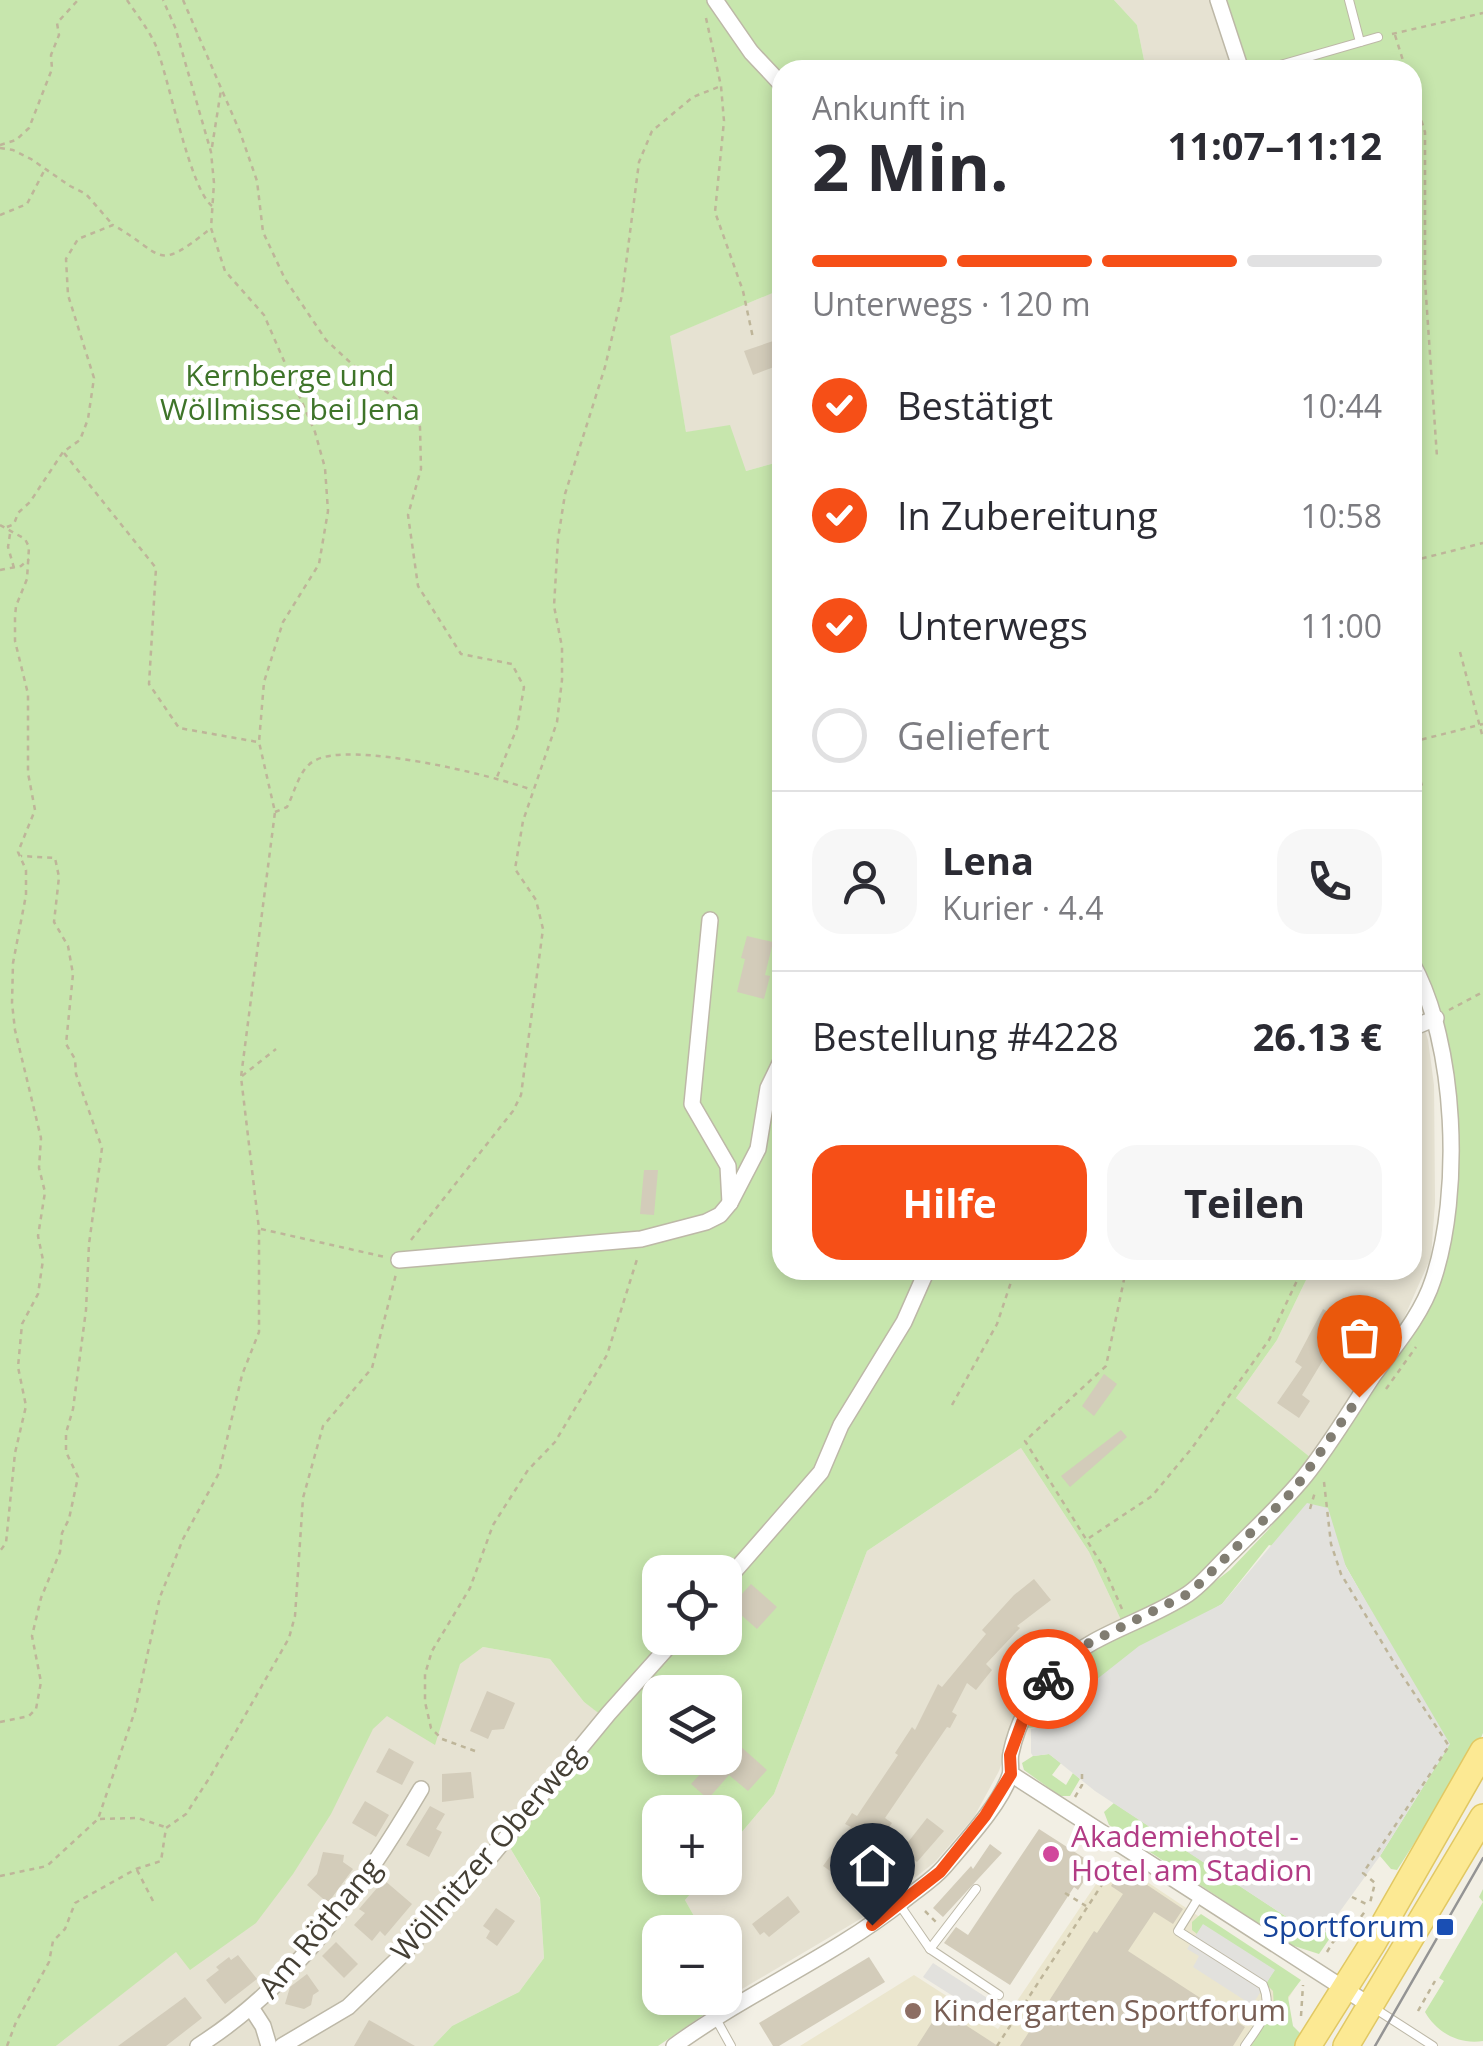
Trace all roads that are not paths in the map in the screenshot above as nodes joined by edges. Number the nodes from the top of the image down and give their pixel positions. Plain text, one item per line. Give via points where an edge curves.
1 (715, 0) edge
2 (1218, 0) edge
3 (1349, 0) edge
4 (1378, 38) road end
5 (1360, 42) junction
6 (1238, 60) edge
7 (1298, 60) edge
8 (772, 74) edge
9 (710, 920) dead end
10 (1422, 981) edge
11 (1436, 1018) junction
12 (1422, 1024) edge
13 (772, 1079) edge
14 (730, 1204) junction
15 (398, 1260) road end
16 (924, 1280) edge
17 (742, 1563) edge
18 (661, 1655) edge
19 (1483, 1751) edge
20 (1011, 1774) junction
21 (421, 1790) dead end
22 (1483, 1817) edge
23 (976, 1888) dead end
24 (1199, 1897) junction
25 (899, 1904) junction
26 (930, 1949) junction
27 (1345, 1989) junction
28 (999, 1995) dead end
29 (1371, 2006) junction
30 (252, 2010) junction
31 (714, 2016) junction
32 (1304, 2034) edge
33 (198, 2046) edge
34 (269, 2046) edge
35 (282, 2046) edge
36 (674, 2046) edge
37 (731, 2046) edge
38 (1245, 2046) edge
39 (1346, 2046) edge
40 (1433, 2046) edge

1 - 8 street
2 - 6 street
3 - 5 lane
4 - 5 lane
5 - 7 lane
9 - 14 street via 692,1104 728,1166
10 - 11 street
11 - 12 street
11 - 20 street via 1450,1199 1432,1286 1279,1506 1190,1593 1089,1643 1057,1668 1028,1706 1010,1755
13 - 14 street via 758,1150
14 - 15 street via 706,1222 641,1239
16 - 17 street via 821,1472
18 - 35 street, Wöllnitzer Oberweg via 401,1956 348,2008
19 - 27 main road
20 - 24 street
20 - 25 street via 940,1872
21 - 30 street, Am Röthang via 376,1864
22 - 29 main road
23 - 26 lane
24 - 27 street
24 - 38 lane via 1178,1931 1264,1985 1270,2000
25 - 26 lane
25 - 31 street
26 - 28 lane
27 - 29 street
27 - 32 main road
29 - 39 main road
29 - 40 lane
30 - 33 street, Am Röthang
30 - 34 street
31 - 36 street
31 - 37 lane

